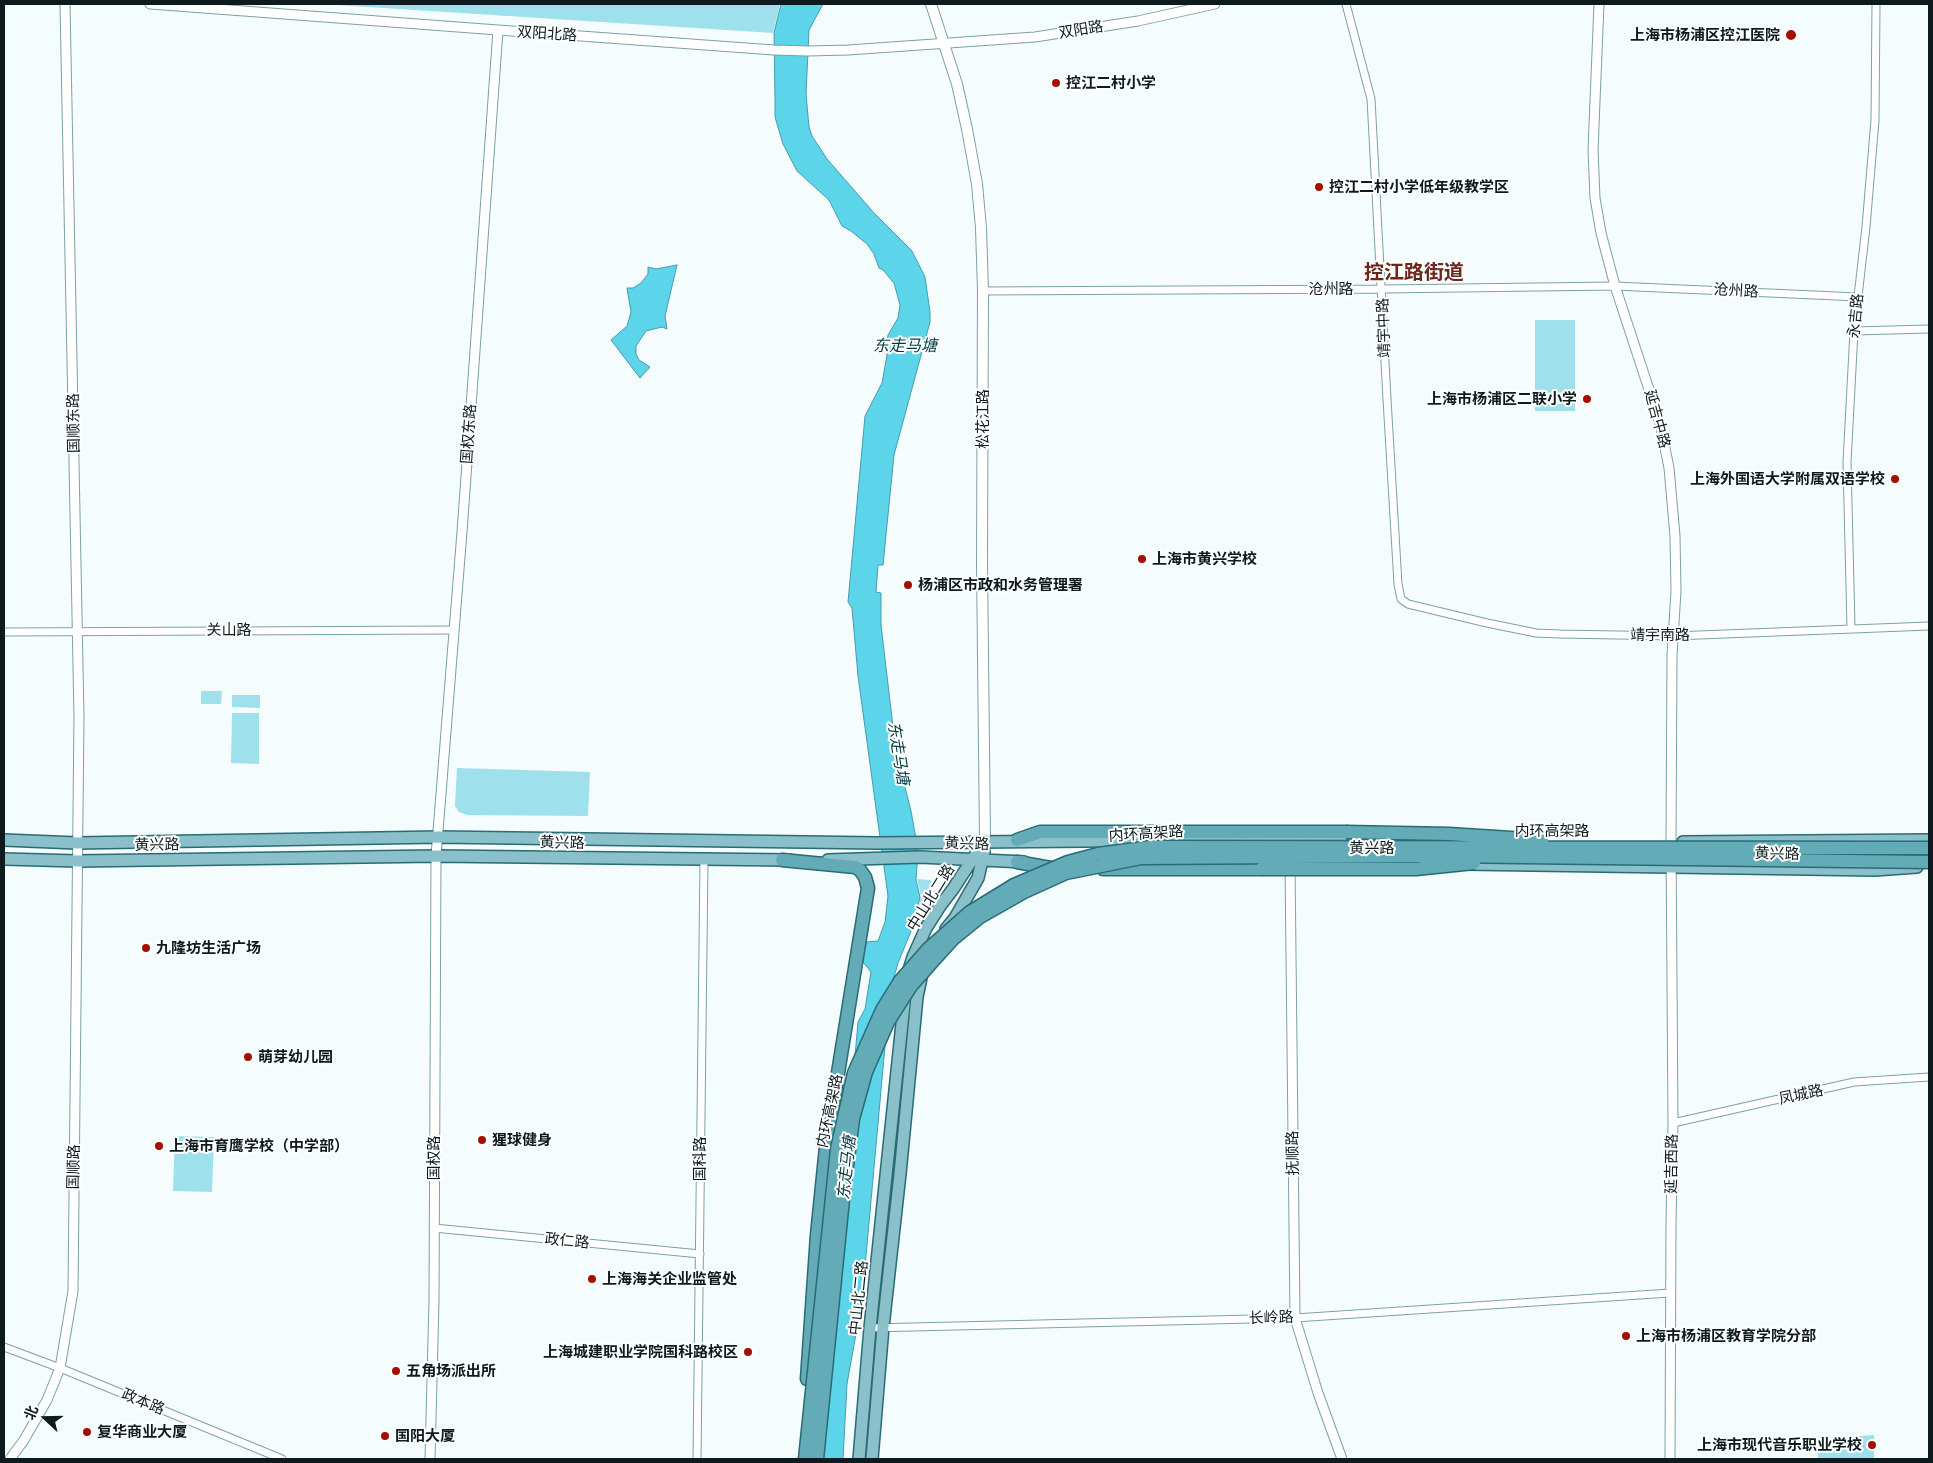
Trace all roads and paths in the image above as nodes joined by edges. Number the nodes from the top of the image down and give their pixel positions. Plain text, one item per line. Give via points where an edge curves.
1 (65, 4) edge
2 (150, 4) edge
3 (932, 4) edge
4 (1214, 4) edge
5 (1346, 4) edge
6 (1600, 4) edge
7 (1876, 4) edge
8 (498, 30) junction
9 (945, 44) junction
10 (1614, 286) junction
11 (1382, 289) junction
12 (983, 291) junction
13 (1858, 297) junction
14 (1929, 329) edge
15 (1854, 331) junction
16 (1400, 595) joint
17 (1929, 626) edge
18 (1851, 628) junction
19 (78, 630) junction
20 (454, 630) junction
21 (4, 632) edge
22 (1674, 636) junction
23 (439, 837) junction
24 (1289, 839) junction
25 (4, 840) edge
26 (985, 840) junction
27 (1017, 840) junction
28 (77, 842) junction
29 (1671, 842) junction
30 (1928, 846) edge
31 (1622, 848) junction
32 (436, 856) junction
33 (1521, 857) junction
34 (4, 859) edge
35 (978, 859) junction
36 (704, 860) junction
37 (782, 860) junction
38 (78, 861) junction
39 (1016, 862) junction
40 (1290, 862) junction
41 (1929, 862) edge
42 (1929, 866) edge
43 (1672, 868) junction
44 (1929, 1076) edge
45 (1673, 1123) junction
46 (434, 1228) junction
47 (700, 1254) junction
48 (1670, 1294) junction
49 (1295, 1318) junction
50 (883, 1327) junction
51 (870, 1328) junction
52 (4, 1347) edge
53 (60, 1368) junction
54 (10, 1459) edge
55 (282, 1459) edge
56 (430, 1459) edge
57 (697, 1459) edge
58 (800, 1459) edge
59 (805, 1459) edge
60 (817, 1459) edge
61 (859, 1459) edge
62 (872, 1459) edge
63 (1342, 1459) edge
64 (1670, 1459) edge

1 - 19 street, 国顺东路
2 - 8 street, 双阳北路
3 - 9 main road, 松花江路
4 - 9 street, 双阳路 via 1082,31
5 - 11 street, 靖宇中路 via 1371,100
6 - 10 street, 延吉中路 via 1593,150 1595,198
7 - 13 street, 永吉路 via 1875,120
8 - 9 street, 双阳北路 via 774,50
8 - 20 street, 国权东路
9 - 12 main road, 松花江路 via 961,102 977,184
10 - 11 street, 沧州路
10 - 13 street, 沧州路
10 - 22 street, 延吉中路 via 1660,423 1669,468 1675,536
11 - 12 street, 沧州路
11 - 16 street, 靖宇中路
12 - 26 main road, 松花江路
13 - 15 street, 永吉路
14 - 15 street
15 - 18 street, 永吉路 via 1846,462
16 - 22 street, 靖宇南路 via 1408,604 1536,633
17 - 18 street, 靖宇南路
18 - 22 street, 靖宇南路
19 - 20 street, 关山路
19 - 21 street, 关山路
19 - 28 street, 国顺东路
20 - 23 street, 国权东路
22 - 29 street, 延吉中路
23 - 26 main road, 黄兴路 via 878,843
23 - 28 main road, 黄兴路
23 - 32 street, 国权路
24 - 27 main road, 黄兴路
24 - 29 main road, 黄兴路
24 - 40 street, 抚顺路
25 - 28 main road, 黄兴路
26 - 27 main road, 黄兴路
26 - 35 main road, 中山北二路
27 - 31 highway, bridge via 1044,832 1346,832 1508,837
28 - 38 street, 国顺路
29 - 30 main road, 黄兴路
29 - 43 street, 延吉西路
30 - 31 highway, 内环高架路, bridge
31 - 59 highway, 内环高架路, bridge via 1151,846 1068,862 1014,885 970,912 928,948 900,981 882,1010 854,1073 837,1149
32 - 36 main road, 黄兴路
32 - 38 main road, 黄兴路
32 - 46 street, 国权路
33 - 39 highway, bridge via 1416,869 1066,869
33 - 41 highway, 内环高架路, bridge
33 - 60 highway, 内环高架路, bridge via 1141,858 1066,873 1048,880 1001,904 953,939 911,986 888,1022 866,1072 856,1107 841,1213
34 - 38 main road, 黄兴路
35 - 37 main road, 黄兴路
35 - 39 main road, 黄兴路
35 - 50 main road, 中山北二路 via 978,878 937,943 919,984
35 - 51 main road, 中山北二路 via 926,928 906,978
36 - 37 main road, 黄兴路
36 - 47 street, 国科路
37 - 58 highway via 845,865 860,870 866,877 868,888 826,1147
38 - 53 street, 国顺路 via 72,1291
39 - 40 main road, 黄兴路
40 - 43 main road, 黄兴路
40 - 49 street, 抚顺路
42 - 43 main road, 黄兴路 via 1875,870
43 - 45 street, 延吉西路
44 - 45 street, 凤城路 via 1854,1082
45 - 48 street, 延吉西路
46 - 47 street, 政仁路
46 - 56 street, 国权路
47 - 57 street, 国科路
48 - 49 street, 长岭路
48 - 64 street, 延吉西路
49 - 50 street, 长岭路
49 - 63 street, 抚顺路
50 - 51 street, 长岭路
50 - 62 main road, 中山北二路
51 - 61 main road, 中山北二路
52 - 53 street, 政本路
53 - 54 street, 国顺路 via 47,1400
53 - 55 street, 政本路

